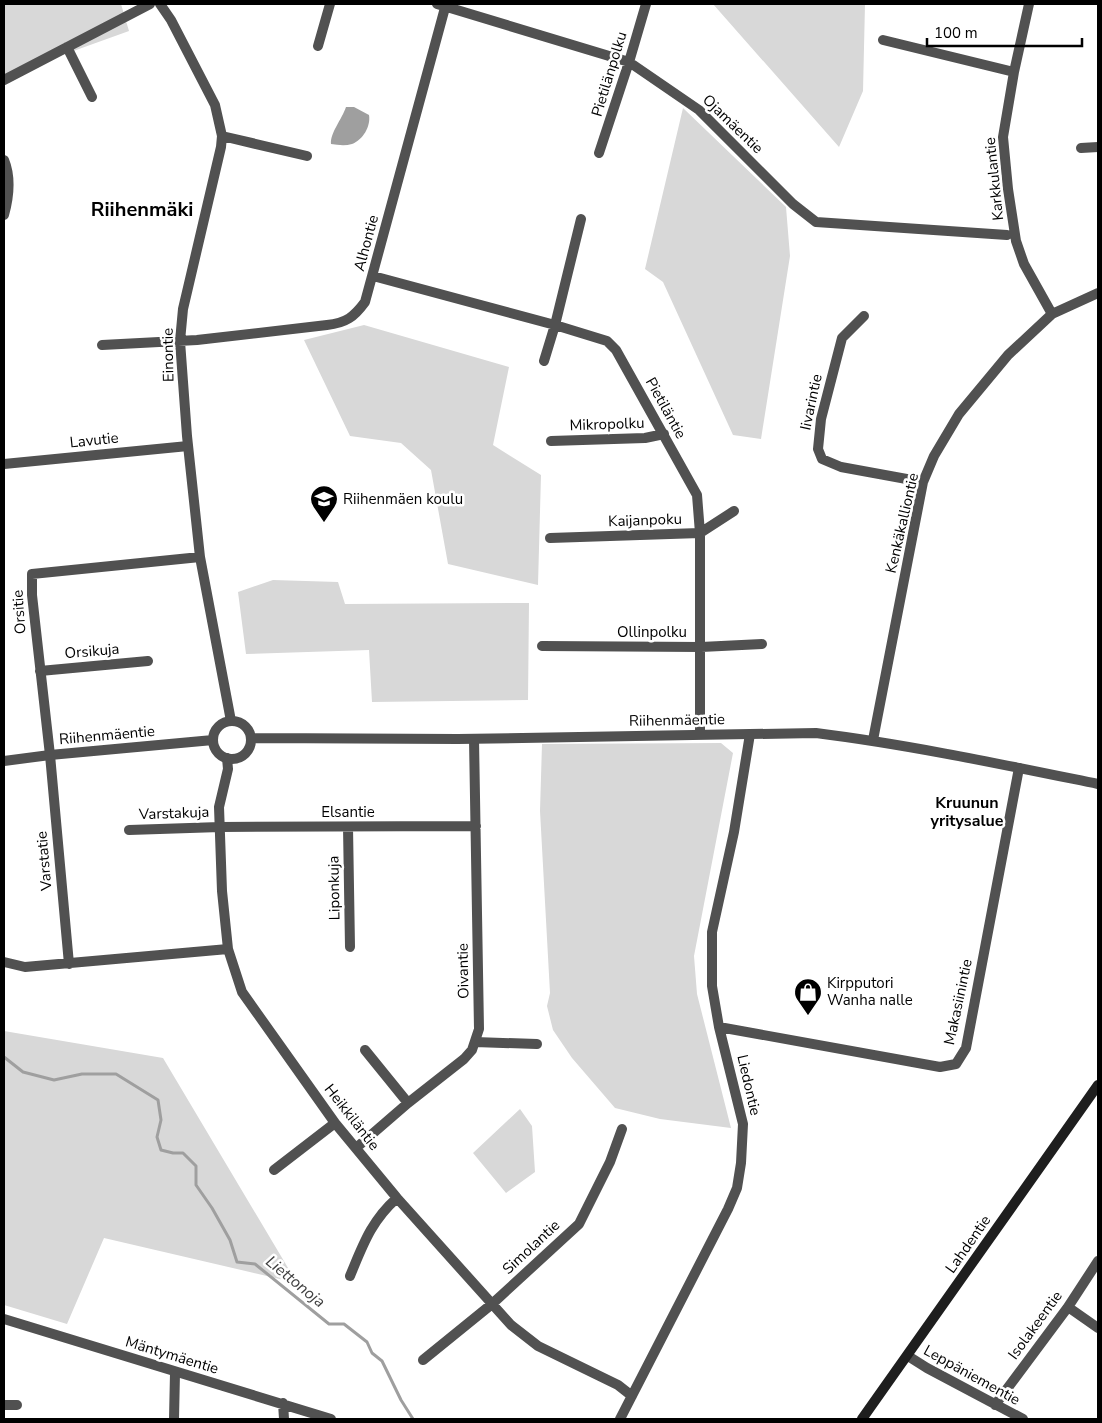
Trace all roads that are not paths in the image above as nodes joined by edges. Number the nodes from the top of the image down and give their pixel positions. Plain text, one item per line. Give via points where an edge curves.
1 (150, 4) edge
2 (160, 4) edge
3 (330, 4) edge
4 (646, 4) edge
5 (1029, 4) edge
6 (443, 5) edge
7 (883, 40) dead end
8 (67, 46) junction
9 (318, 46) dead end
10 (629, 62) junction
11 (1014, 72) junction
12 (4, 80) edge
13 (92, 97) dead end
14 (222, 136) junction
15 (1080, 148) dead end
16 (1098, 148) edge
17 (599, 153) dead end
18 (308, 156) dead end
19 (4, 160) edge
20 (4, 215) edge
21 (581, 219) dead end
22 (1007, 235) dead end
23 (373, 276) junction
24 (1098, 293) edge
25 (1052, 314) junction
26 (864, 316) dead end
27 (555, 325) junction
28 (180, 341) junction
29 (102, 345) dead end
30 (544, 361) dead end
31 (664, 434) junction
32 (551, 441) dead end
33 (188, 446) junction
34 (4, 464) edge
35 (924, 482) junction
36 (734, 511) dead end
37 (700, 533) junction
38 (550, 538) dead end
39 (200, 557) junction
40 (762, 644) dead end
41 (542, 646) dead end
42 (701, 647) junction
43 (148, 661) dead end
44 (40, 671) junction
45 (231, 721) junction
46 (700, 734) junction
47 (750, 734) junction
48 (251, 738) junction
49 (474, 739) junction
50 (213, 740) junction
51 (873, 740) junction
52 (50, 755) junction
53 (227, 758) junction
54 (4, 762) edge
55 (1019, 768) junction
56 (1098, 784) edge
57 (476, 826) junction
58 (220, 827) junction
59 (348, 827) junction
60 (129, 830) dead end
61 (350, 947) dead end
62 (228, 949) junction
63 (4, 962) edge
64 (68, 964) junction
65 (719, 1027) junction
66 (474, 1042) junction
67 (537, 1044) dead end
68 (365, 1050) dead end
69 (1098, 1085) edge
70 (408, 1103) junction
71 (335, 1122) junction
72 (622, 1129) dead end
73 (356, 1148) junction
74 (274, 1170) dead end
75 (397, 1198) junction
76 (1098, 1261) edge
77 (350, 1276) dead end
78 (492, 1304) junction
79 (1068, 1307) junction
80 (4, 1319) edge
81 (1098, 1328) edge
82 (908, 1356) junction
83 (423, 1360) dead end
84 (175, 1372) junction
85 (632, 1396) junction
86 (283, 1403) junction
87 (4, 1405) edge
88 (17, 1405) dead end
89 (994, 1405) junction
90 (174, 1419) edge
91 (284, 1419) edge
92 (331, 1419) edge
93 (620, 1419) edge
94 (862, 1419) edge
95 (1023, 1419) edge

1 - 8 street
2 - 14 street, Einontie via 215,106
3 - 9 street
4 - 10 street, Pietilänpolku
5 - 11 street, Karkkulantie
6 - 10 street, Ojamäentie
6 - 23 street, Alhontie
7 - 11 street
8 - 12 street
8 - 13 street
10 - 17 street, Pietilänpolku
10 - 22 street, Ojamäentie via 699,110 792,204 816,222
11 - 25 street, Karkkulantie via 1003,137 1016,241 1024,264
14 - 18 street
14 - 28 street, Einontie via 183,309
15 - 16 street
19 - 20 street via 8,170 8,201
21 - 27 street
23 - 27 street, Pietiläntie
23 - 28 street, Alhontie via 365,302 341,324
24 - 25 street, Kenkäkalliontie
25 - 35 street, Kenkäkalliontie via 1008,356 959,414 934,456
26 - 35 street, Iivarintie via 842,338 821,419 818,449 822,459 841,467
27 - 30 street
27 - 31 street, Pietiläntie via 607,342 616,350
28 - 29 street, Alhontie
28 - 33 street, Einontie
31 - 32 street, Mikropolku via 645,438
31 - 37 street, Pietiläntie via 697,495
33 - 34 street, Lavutie
33 - 39 street, Einontie
35 - 51 street, Kenkäkalliontie
36 - 37 street, Kaijanpoku
37 - 38 street, Kaijanpoku
37 - 42 street, Pietiläntie
39 - 44 street, Orsitie via 32,574
39 - 45 street, Einontie
40 - 42 street, Ollinpolku
41 - 42 street, Ollinpolku
42 - 46 street, Pietiläntie
43 - 44 street, Orsikuja
44 - 52 street, Orsitie
45 - 48 street via 244,725
45 - 50 street via 216,729
46 - 47 street, Riihenmäentie
46 - 49 street, Riihenmäentie
47 - 51 street, Riihenmäentie via 816,733
47 - 65 street, Liedontie via 734,832 712,932 712,986
48 - 49 street, Riihenmäentie
48 - 53 street via 245,754
49 - 57 street, Oivantie
50 - 52 street, Riihenmäentie
50 - 53 street via 217,752
51 - 55 street, Riihenmäentie
52 - 54 street, Riihenmäentie
52 - 64 street, Varstatie
53 - 58 street, Heikkiläntie
55 - 56 street, Riihenmäentie
55 - 65 street, Makasiinintie via 966,1048 956,1064 940,1067
57 - 59 street, Elsantie
57 - 66 street, Oivantie via 479,1029
58 - 59 street, Elsantie
58 - 60 street, Varstakuja
58 - 62 street, Heikkiläntie
59 - 61 street, Liponkuja
62 - 64 street
62 - 71 street, Heikkiläntie via 242,992
63 - 64 street via 25,967
65 - 85 street, Liedontie via 743,1124 737,1188
66 - 67 street
66 - 70 street, Oivantie via 464,1059
68 - 70 street
69 - 82 main road, Lahdentie
70 - 73 street, Oivantie
71 - 73 street, Heikkiläntie
71 - 74 street
72 - 78 street, Simolantie via 610,1162 579,1224
73 - 75 street, Heikkiläntie
75 - 77 street via 383,1210 369,1232
75 - 78 street, Heikkiläntie
76 - 79 street, Isolakeentie
78 - 83 street, Simolantie
78 - 85 street, Heikkiläntie via 511,1325 538,1346 618,1385
79 - 81 street
79 - 89 street, Isolakeentie
80 - 84 street, Mäntymäentie
82 - 89 street, Leppäniementie
82 - 94 main road, Lahdentie
84 - 86 street, Mäntymäentie
84 - 90 street
85 - 93 street, Liedontie
86 - 91 street
86 - 92 street, Mäntymäentie
87 - 88 street
89 - 95 street, Leppäniementie

